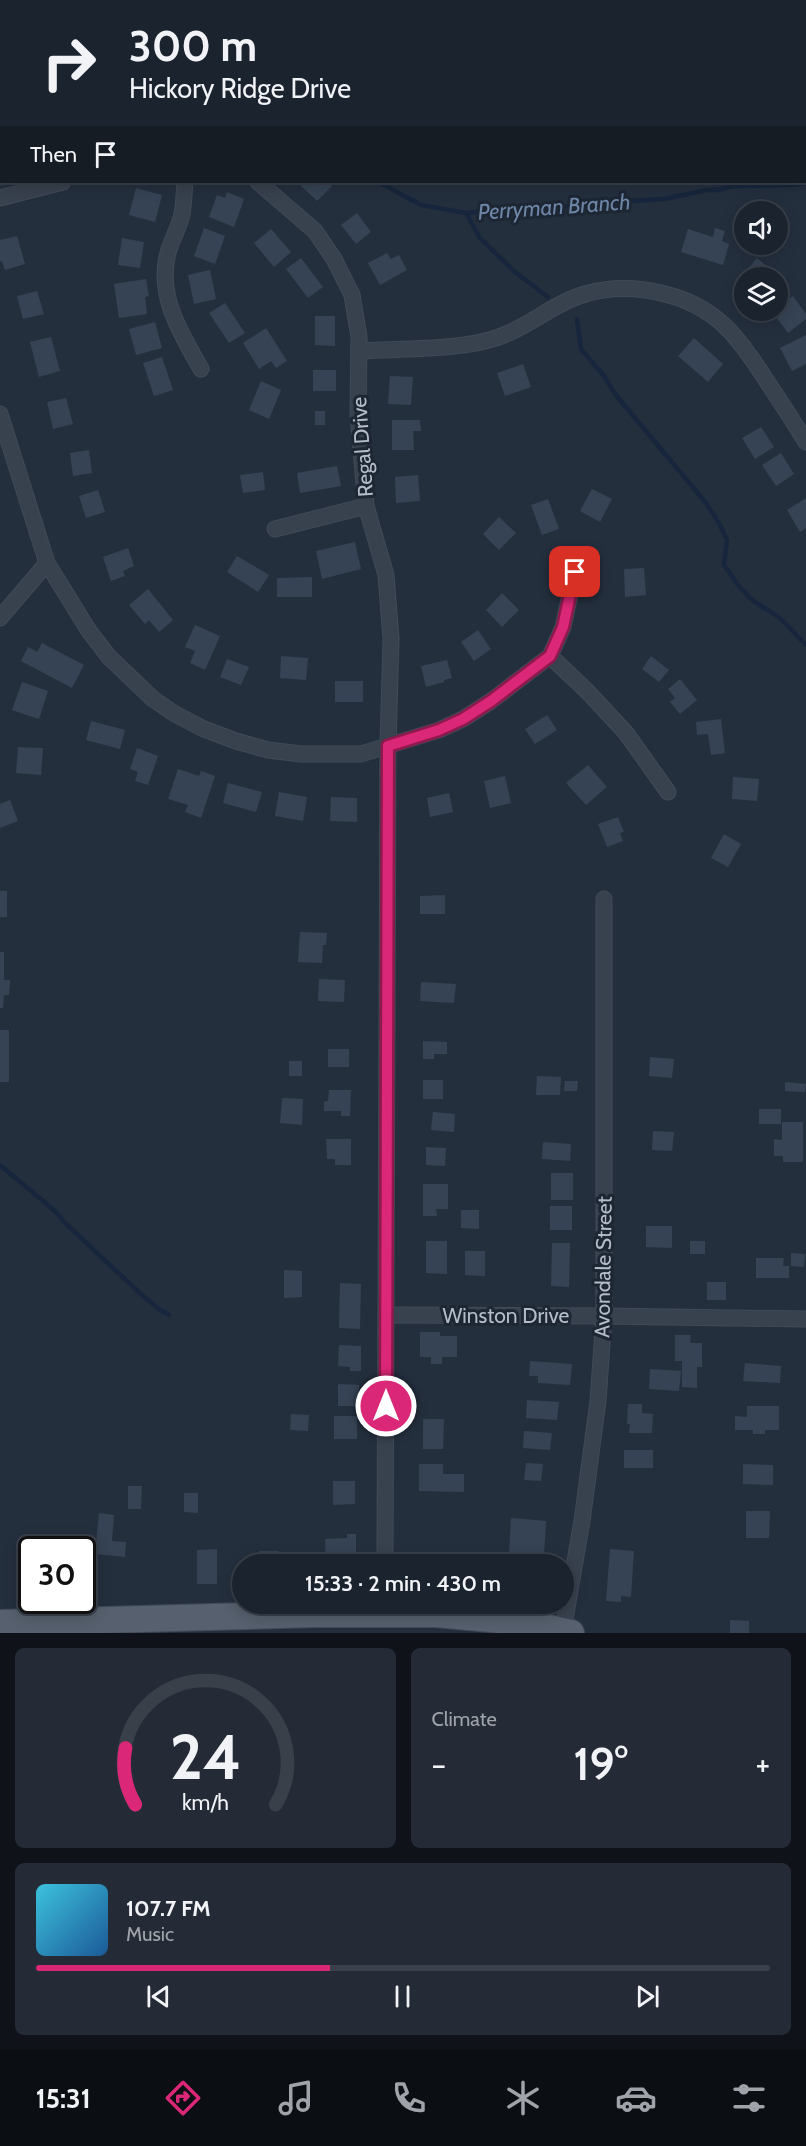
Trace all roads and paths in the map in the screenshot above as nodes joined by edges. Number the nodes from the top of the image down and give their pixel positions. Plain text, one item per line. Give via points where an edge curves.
1 (59, 183) edge
2 (185, 183) edge
3 (259, 183) edge
4 (0, 198) edge
5 (359, 351) junction
6 (201, 369) dead end
7 (0, 414) edge
8 (806, 442) edge
9 (366, 506) junction
10 (275, 529) dead end
11 (47, 562) junction
12 (575, 572) dead end
13 (0, 618) edge
14 (550, 656) junction
15 (388, 746) junction
16 (668, 792) dead end
17 (604, 899) dead end
18 (386, 1315) junction
19 (604, 1316) junction
20 (806, 1319) edge
21 (386, 1554) edge
22 (248, 1614) edge
23 (443, 1614) edge
24 (0, 1623) edge
25 (567, 1632) edge

1 - 4 street
2 - 6 street via 182,214 167,257 165,277 178,329
3 - 5 street, Regal Drive via 315,231 334,259 352,295
5 - 8 street via 478,342 519,328 560,303 584,294 625,288 650,290 693,303 727,326 743,344
5 - 9 street, Regal Drive via 358,416
7 - 11 street
9 - 10 street
9 - 15 street, Regal Drive via 386,575 391,639
11 - 13 street
11 - 15 street via 89,631 110,657 153,699 175,714 214,733 267,750 347,755
12 - 14 street via 563,627
14 - 15 street via 463,719
14 - 16 street via 626,733
15 - 18 street, Regal Drive
17 - 19 street, Avondale Street
18 - 19 street, Winston Drive
18 - 21 street, Regal Drive
19 - 20 street, Winston Drive
19 - 25 street, Avondale Street via 598,1401
22 - 24 main road
23 - 25 main road

